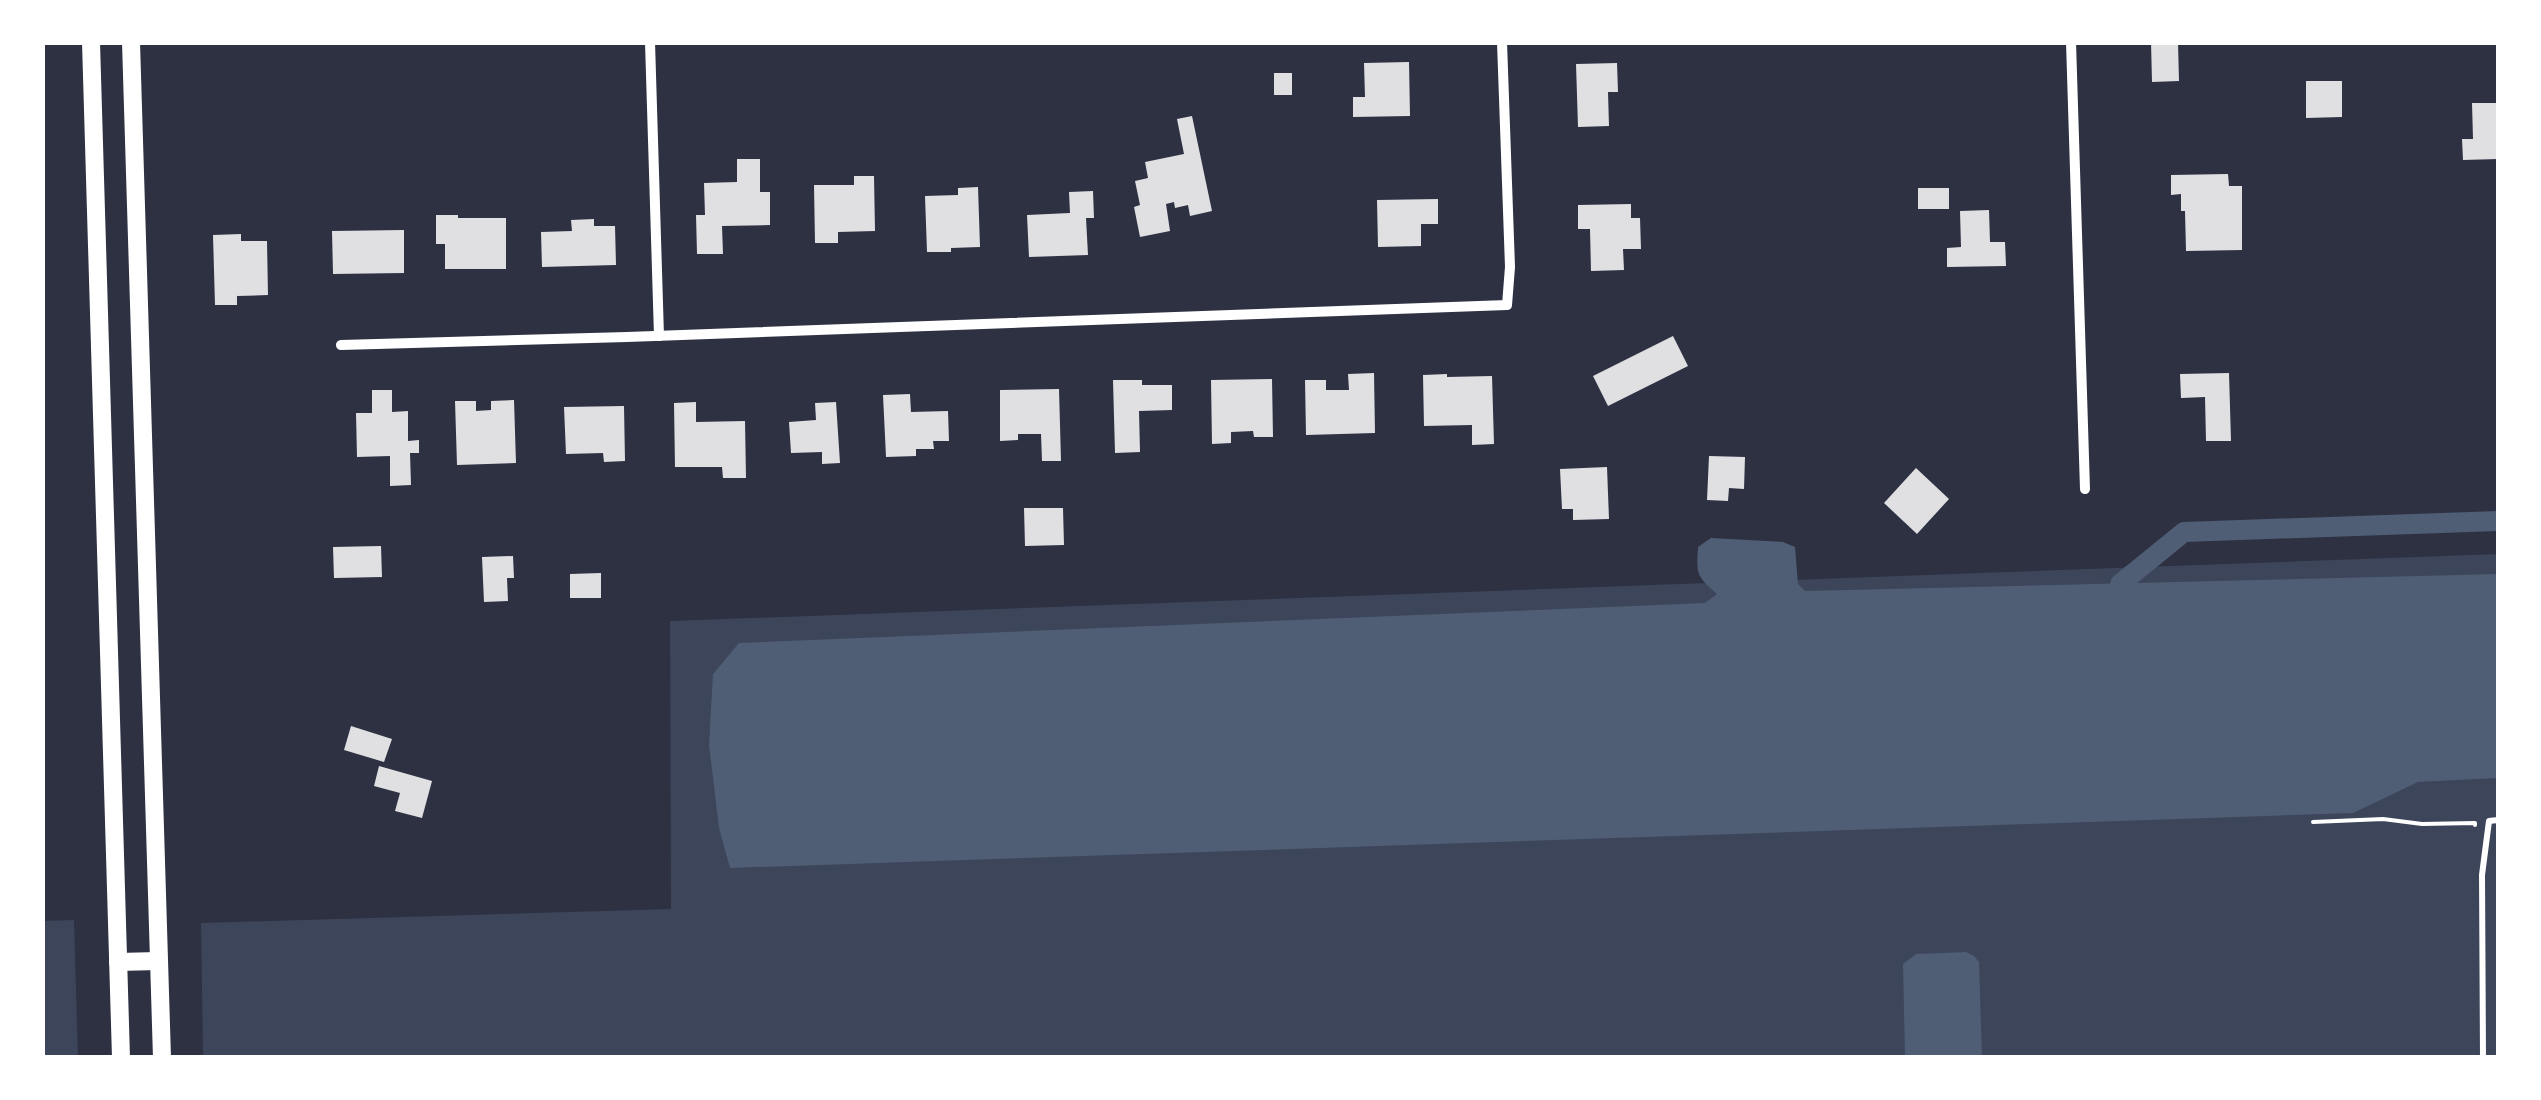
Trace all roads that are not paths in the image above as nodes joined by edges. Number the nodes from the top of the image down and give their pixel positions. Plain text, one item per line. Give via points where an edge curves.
1 (91, 42) edge
2 (131, 42) edge
3 (650, 42) edge
4 (1502, 42) edge
5 (2071, 42) edge
6 (659, 336) junction
7 (341, 345) dead end
8 (2085, 489) dead end
9 (2498, 820) edge
10 (158, 961) junction
11 (118, 962) junction
12 (121, 1058) edge
13 (162, 1058) edge
14 (2483, 1058) edge

1 - 11 main road
2 - 10 main road
3 - 6 street
4 - 6 street via 1508,305
5 - 8 street
6 - 7 street
9 - 14 lane via 2489,820 2482,875
10 - 11 main road
10 - 13 main road
11 - 12 main road

